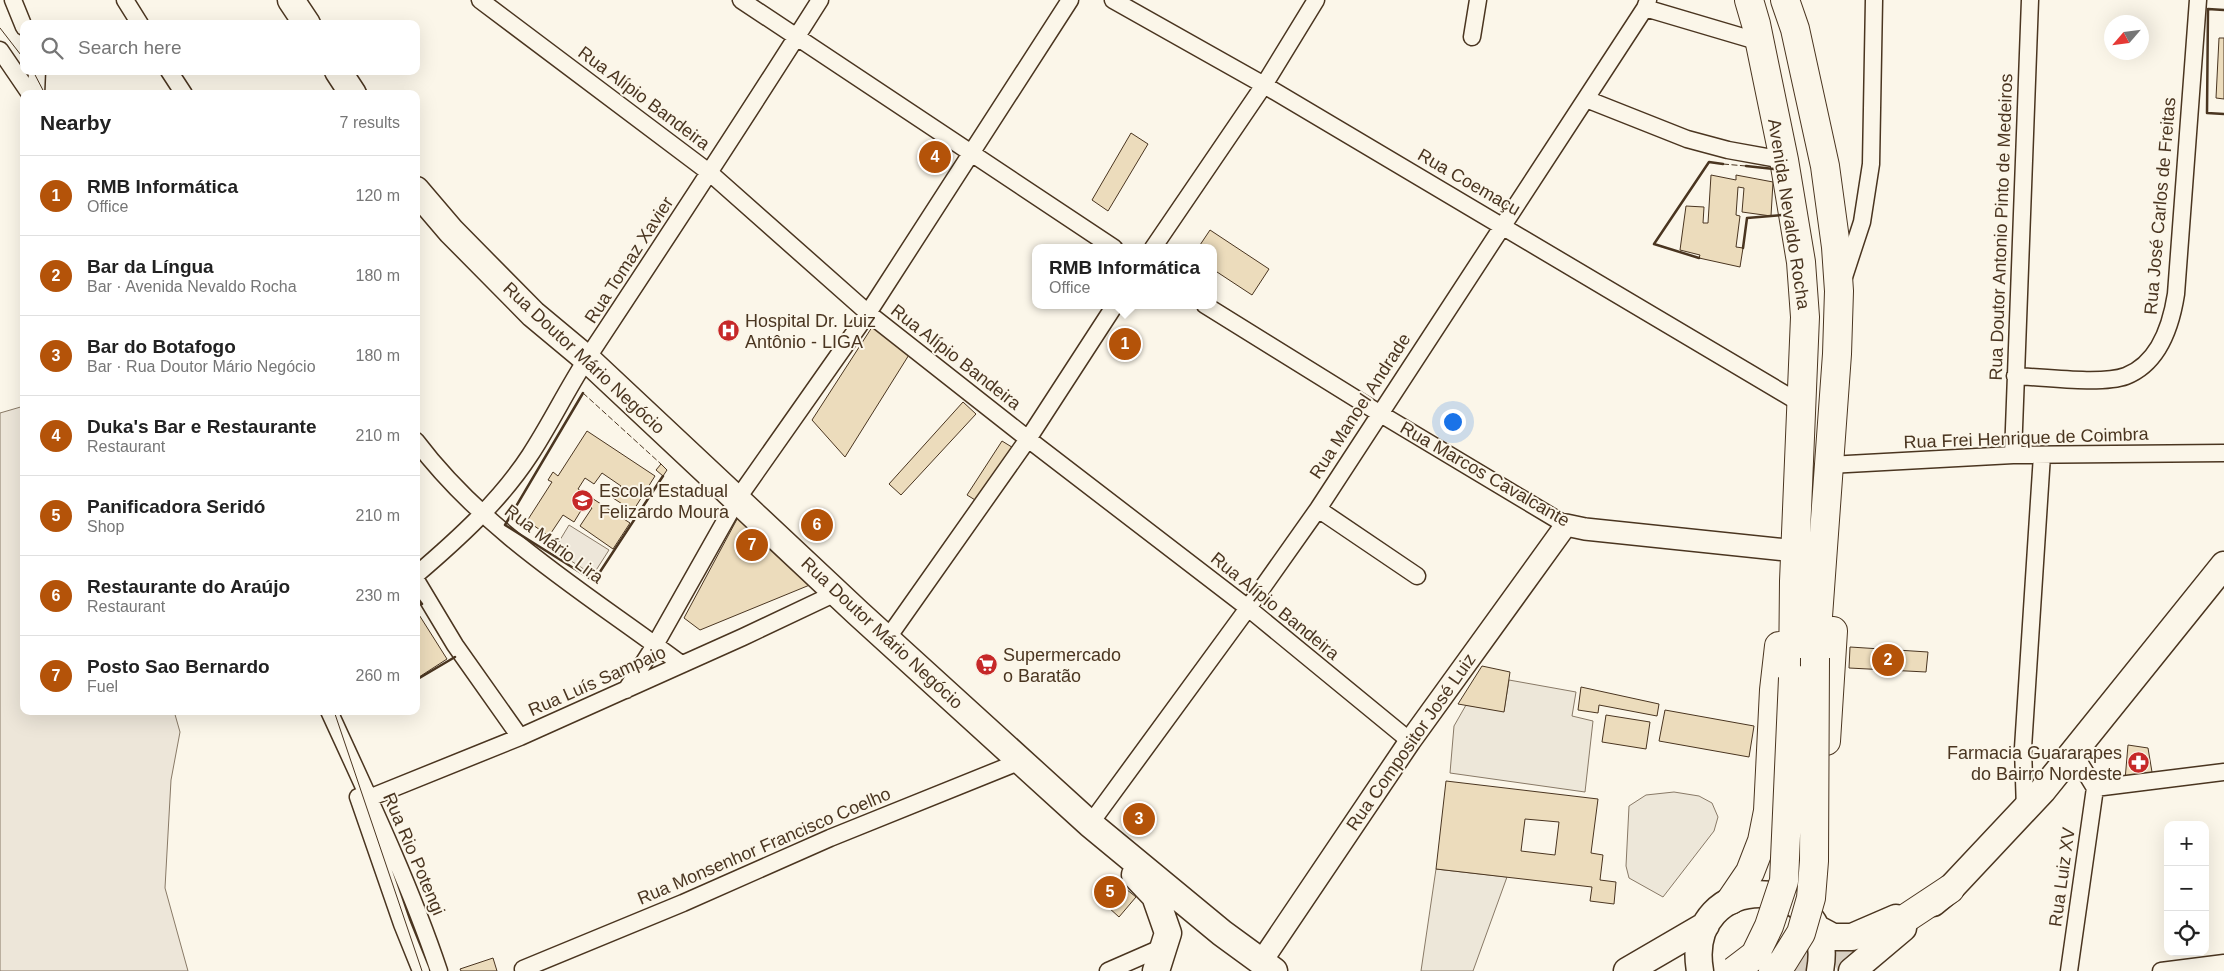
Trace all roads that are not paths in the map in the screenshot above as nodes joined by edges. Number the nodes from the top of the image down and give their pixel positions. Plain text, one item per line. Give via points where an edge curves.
1 (13, 0) edge
2 (125, 0) edge
3 (291, 0) edge
4 (480, 0) edge
5 (741, 0) edge
6 (820, 0) edge
7 (1070, 0) edge
8 (1113, 0) edge
9 (1316, 0) edge
10 (1478, 0) edge
11 (1749, 0) edge
12 (1785, 0) edge
13 (1874, 0) edge
14 (2030, 0) edge
15 (2198, 0) edge
16 (1647, 4) edge
17 (21, 20) edge
18 (138, 20) edge
19 (304, 20) edge
20 (797, 37) junction
21 (1472, 37) dead end
22 (1760, 42) junction
23 (0, 50) edge
24 (37, 75) edge
25 (172, 75) edge
26 (341, 75) edge
27 (1264, 85) junction
28 (27, 90) edge
29 (36, 90) edge
30 (182, 90) edge
31 (350, 90) edge
32 (1586, 99) junction
33 (971, 153) junction
34 (1784, 160) junction
35 (710, 173) junction
36 (420, 195) edge
37 (1502, 224) junction
38 (1108, 244) edge
39 (1156, 244) edge
40 (1839, 290) junction
41 (1112, 309) edge
42 (1211, 309) edge
43 (868, 313) junction
44 (587, 359) junction
45 (2015, 376) junction
46 (1800, 403) junction
47 (1379, 413) junction
48 (1028, 439) junction
49 (420, 446) edge
50 (2224, 454) edge
51 (2013, 455) junction
52 (2042, 455) junction
53 (1829, 465) junction
54 (738, 498) junction
55 (1318, 509) junction
56 (1826, 513) junction
57 (482, 514) junction
58 (1566, 525) junction
59 (1796, 551) junction
60 (2224, 565) edge
61 (420, 571) edge
62 (1417, 576) dead end
63 (1794, 581) junction
64 (420, 587) edge
65 (838, 592) junction
66 (1248, 608) junction
67 (887, 639) junction
68 (655, 645) junction
69 (681, 664) junction
70 (626, 690) junction
71 (330, 715) edge
72 (520, 737) junction
73 (1410, 741) junction
74 (2073, 752) junction
75 (348, 753) junction
76 (1021, 761) junction
77 (2224, 772) edge
78 (2095, 788) junction
79 (369, 798) junction
80 (2024, 810) junction
81 (1090, 824) junction
82 (1950, 889) junction
83 (1731, 900) junction
84 (1706, 925) junction
85 (1816, 926) junction
86 (1876, 938) tunnel mouth
87 (1159, 959) edge
88 (2224, 963) edge
89 (1267, 966) edge
90 (523, 969) dead end
91 (421, 971) edge
92 (439, 971) edge
93 (1108, 971) edge
94 (1628, 971) edge
95 (1700, 971) edge
96 (1734, 971) edge
97 (1773, 971) edge
98 (1820, 971) edge
99 (1852, 971) edge
100 (2069, 971) edge
101 (2161, 971) edge

1 - 17 street
2 - 18 street
3 - 19 main road
4 - 35 street, Rua Alípio Bandeira
5 - 20 street
6 - 20 street, Rua Tomaz Xavier
7 - 33 street
8 - 27 street, Rua Coemaçu
9 - 27 street
10 - 21 street
11 - 22 highway, Avenida Nevaldo Rocha
12 - 40 highway, Avenida Nevaldo Rocha via 1795,29 1824,166
13 - 40 street, Avenida Nevaldo Rocha via 1868,194
14 - 45 street, Rua Doutor Antonio Pinto de Medeiros
15 - 45 street, Rua José Carlos de Freitas via 2176,294 2172,320 2161,344 2146,362 2126,376 2104,380
16 - 22 street
16 - 32 street, Rua Manoel Andrade
20 - 33 street
20 - 35 street, Rua Tomaz Xavier
22 - 34 highway, Avenida Nevaldo Rocha
23 - 28 street
24 - 29 street
25 - 30 street
26 - 31 main road
27 - 37 street, Rua Coemaçu
27 - 39 street
32 - 34 street via 1687,139
32 - 37 street, Rua Manoel Andrade
33 - 38 street
33 - 43 street
34 - 46 highway, Avenida Nevaldo Rocha via 1805,317
35 - 43 street, Rua Alípio Bandeira
35 - 44 street, Rua Tomaz Xavier
36 - 44 main road, Rua Doutor Mário Negócio via 533,314
37 - 46 street, Rua Coemaçu
37 - 47 street, Rua Manoel Andrade
40 - 53 highway, Avenida Nevaldo Rocha via 1838,354
41 - 48 street
42 - 47 street, Rua Marcos Cavalcante
43 - 48 street, Rua Alípio Bandeira
43 - 54 street
44 - 54 main road, Rua Doutor Mário Negócio
44 - 57 street, Rua Tomaz Xavier via 530,456
45 - 51 street, Rua Doutor Antonio Pinto de Medeiros
46 - 59 highway, Avenida Nevaldo Rocha
47 - 55 street, Rua Manoel Andrade
47 - 58 street, Rua Marcos Cavalcante
48 - 66 street, Rua Alípio Bandeira
48 - 67 street
49 - 57 street, Rua Mário Lira via 450,483
50 - 52 street, Rua Frei Henrique de Coimbra
51 - 52 street, Rua Frei Henrique de Coimbra
51 - 53 street, Rua Frei Henrique de Coimbra
52 - 80 street via 2023,748
53 - 56 highway, Avenida Nevaldo Rocha
54 - 65 main road, Rua Doutor Mário Negócio
54 - 68 street
55 - 62 street
55 - 66 street, Rua Manoel Andrade
56 - 85 highway via 1837,588 1824,771 1823,873
56 - 97 highway, Avenida Nevaldo Rocha, bridge via 1815,658 1811,898 1801,934 1783,962
57 - 61 street, Rua Tomaz Xavier
57 - 68 street, Rua Mário Lira
58 - 59 street, Rua Marcos Cavalcante
58 - 73 street, Rua Compositor José Luiz
59 - 63 highway, Avenida Nevaldo Rocha
60 - 74 main road
63 - 83 highway via 1780,636 1768,811 1762,841 1750,872
63 - 96 highway, bridge via 1784,881 1755,955
64 - 72 street via 455,645
65 - 67 main road, Rua Doutor Mário Negócio
65 - 69 street, Rua Luís Sampaio
66 - 73 street, Rua Alípio Bandeira
66 - 81 street, Rua Manoel Andrade
67 - 76 main road, Rua Doutor Mário Negócio
68 - 69 street, Rua Mário Lira
68 - 70 street
69 - 70 street, Rua Luís Sampaio
70 - 72 street, Rua Luís Sampaio
71 - 75 street, Rua Rio Potengi
72 - 79 street, Rua Luís Sampaio
73 - 89 street, Rua Compositor José Luiz
74 - 78 street
74 - 80 main road
75 - 79 street, Rua Rio Potengi
75 - 91 street, Rua Rio Potengi via 352,780
76 - 81 main road, Rua Doutor Mário Negócio
76 - 90 street, Rua Monsenhor Francisco Coelho via 830,838
77 - 78 street
78 - 100 street, Rua Luiz XV
79 - 92 street, Rua Rio Potengi
80 - 82 main road
81 - 87 main road, Rua Doutor Mário Negócio via 1110,850 1155,896 1168,933
81 - 89 main road, Rua Doutor Mário Negócio
82 - 85 main road via 1852,937 1833,937
82 - 86 highway
82 - 99 main road
83 - 84 main road via 1716,911
83 - 85 main road via 1758,893 1786,898 1802,909
84 - 94 main road
84 - 95 main road via 1700,940
85 - 98 main road via 1823,954
87 - 93 street
88 - 101 street

